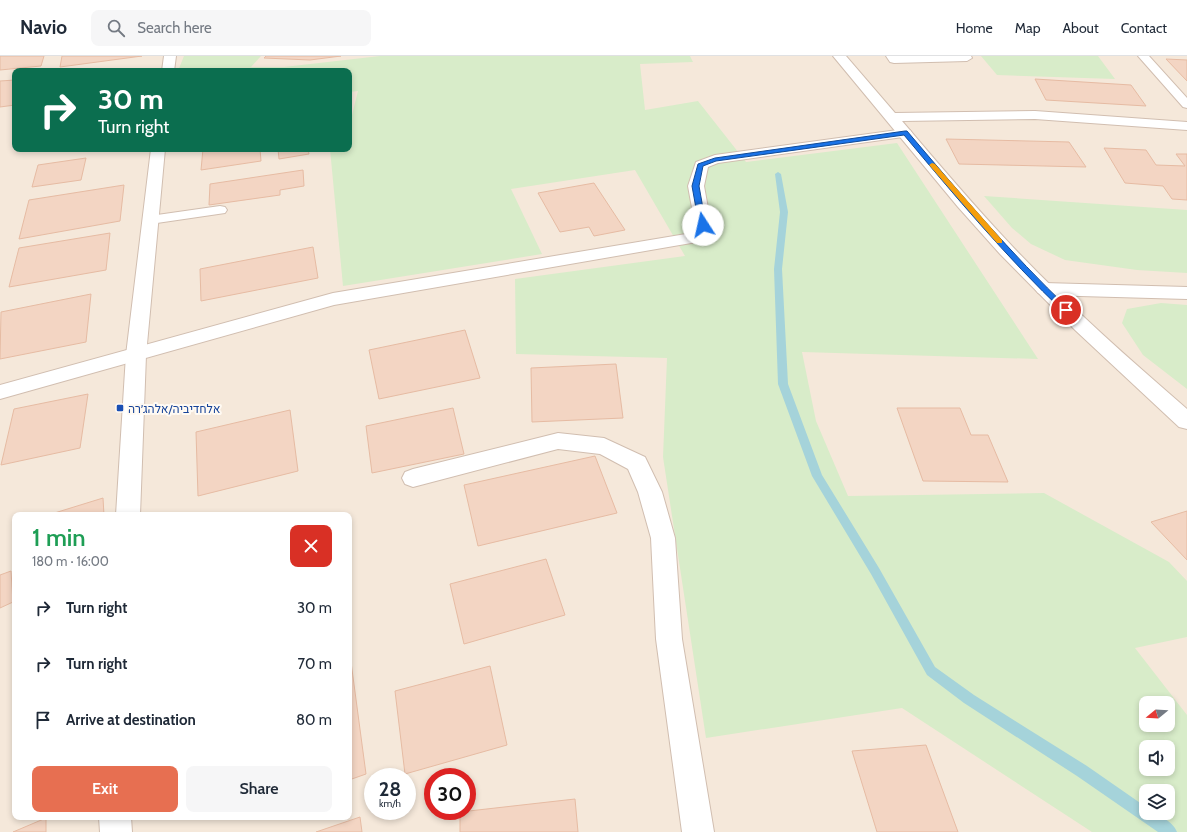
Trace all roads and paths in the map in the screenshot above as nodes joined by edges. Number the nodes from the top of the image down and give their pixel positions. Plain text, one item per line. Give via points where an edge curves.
1 (170, 56) edge
2 (839, 56) edge
3 (891, 56) edge
4 (965, 56) edge
5 (1143, 56) edge
6 (168, 68) edge
7 (1187, 105) edge
8 (893, 117) junction
9 (1187, 126) edge
10 (905, 133) junction
11 (158, 152) edge
12 (220, 210) dead end
13 (150, 220) junction
14 (1044, 289) junction
15 (1187, 292) edge
16 (136, 354) junction
17 (0, 392) edge
18 (1187, 421) edge
19 (413, 478) dead end
20 (128, 512) edge
21 (115, 820) edge
22 (116, 832) edge
23 (698, 832) edge

1 - 6 street
2 - 8 street
3 - 4 lane via 894,60 967,58
5 - 7 lane
8 - 9 street via 1035,115
8 - 10 street
10 - 14 street via 982,224
10 - 16 street via 715,160 700,165 696,186 703,225 691,238 332,299
11 - 13 street
12 - 13 lane
13 - 16 street
14 - 15 street
14 - 18 street
16 - 17 street
16 - 20 street
19 - 23 street via 558,440 604,446 637,463 650,492 663,538 669,639
21 - 22 street

